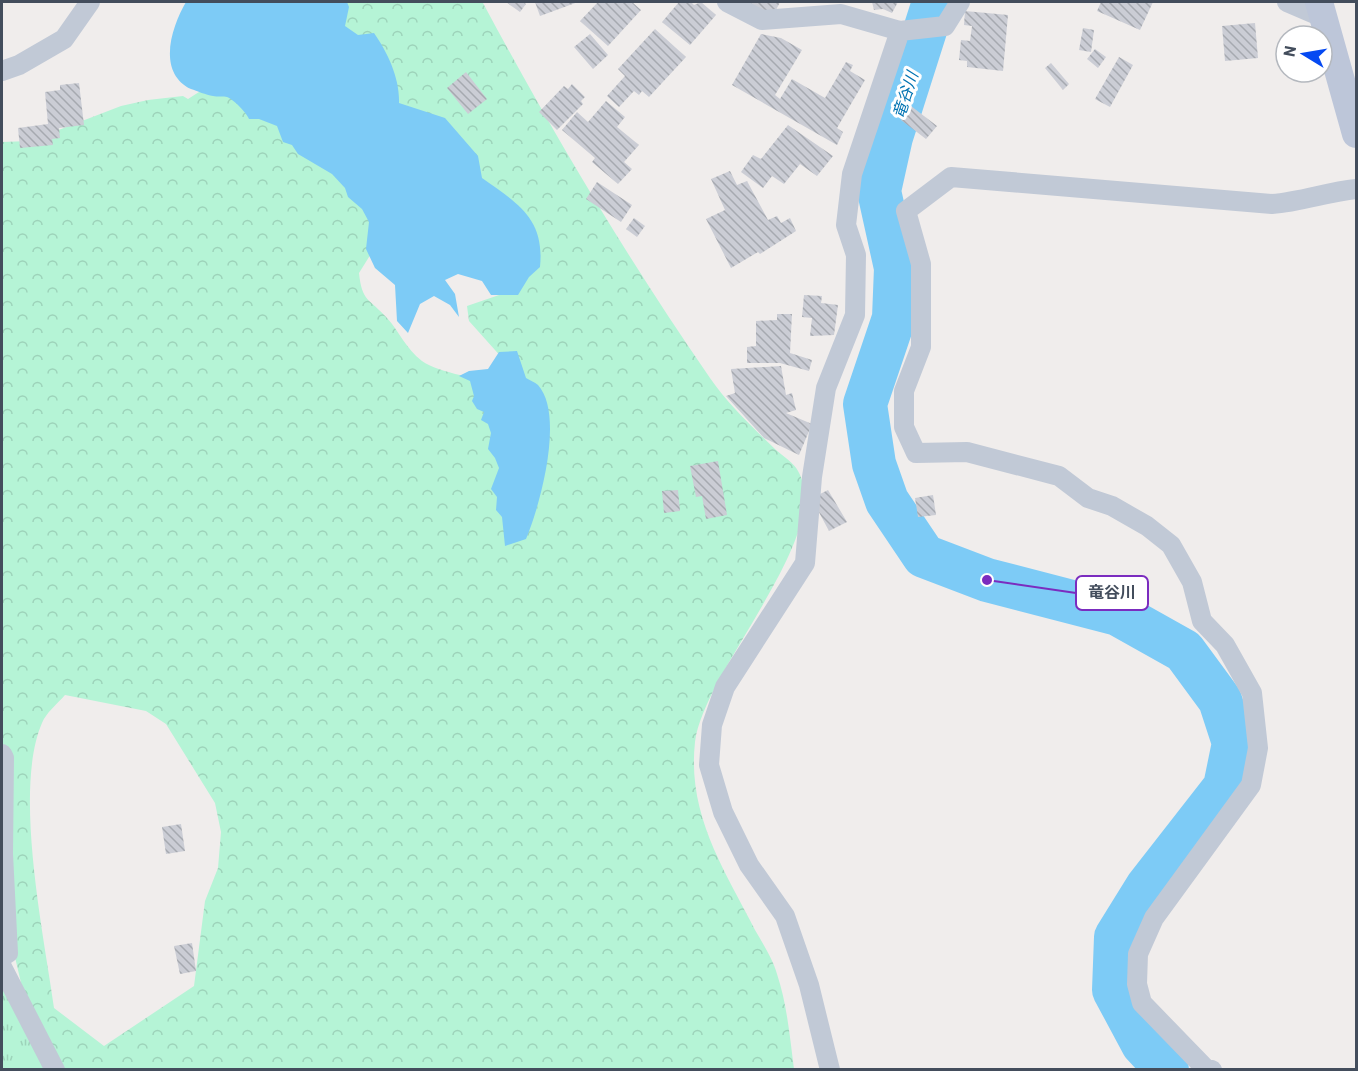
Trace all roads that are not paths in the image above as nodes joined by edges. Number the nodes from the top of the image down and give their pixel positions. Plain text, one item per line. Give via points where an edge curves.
1 (90, 2) edge
2 (727, 2) edge
3 (960, 2) edge
4 (1287, 2) edge
5 (1320, 9) edge
6 (900, 31) junction
7 (2, 71) edge
8 (1356, 134) edge
9 (1356, 189) edge
10 (2, 754) edge
11 (2, 957) edge
12 (2, 967) edge
13 (55, 1070) edge
14 (830, 1070) edge
15 (1212, 1070) edge

1 - 7 street via 64,39
2 - 6 street via 762,20 841,14
3 - 6 street via 945,26
4 - 5 street
5 - 8 main road
6 - 14 street via 852,174 846,225 855,255 855,315 825,388 805,563 725,687 712,725 709,765 723,812 749,865 785,916 809,985
9 - 15 street via 1272,204 951,177 906,211 921,264 921,347 904,390 904,427 916,453 967,452 1048,473 1147,526 1171,545 1192,582 1202,621 1225,645 1252,693 1258,748 1251,785 1154,918 1138,954 1137,984 1142,1004 1205,1068
10 - 11 street via 8,953
12 - 13 street

